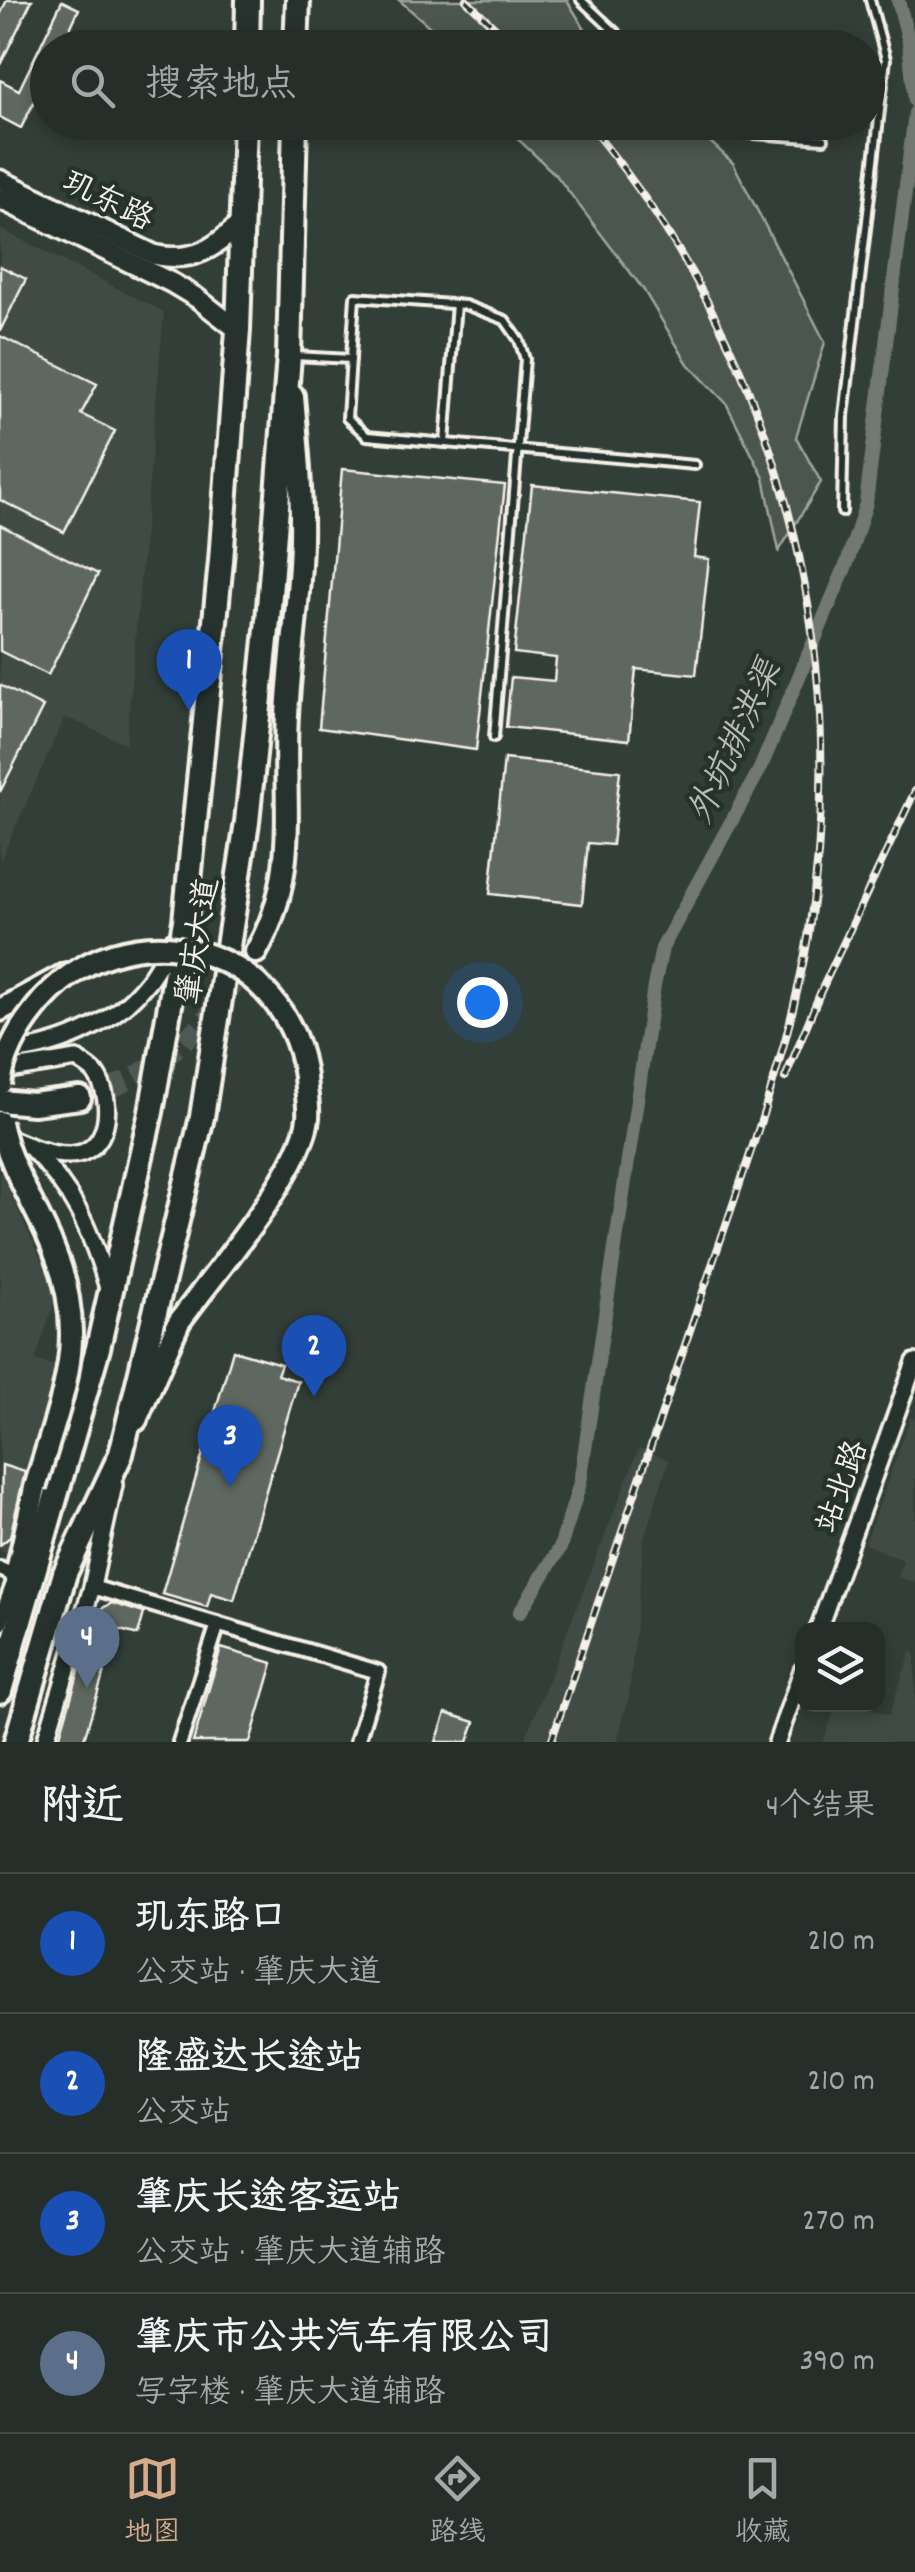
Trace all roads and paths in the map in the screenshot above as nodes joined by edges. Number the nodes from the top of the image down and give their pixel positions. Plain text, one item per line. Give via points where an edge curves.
1 (248, 0) edge
2 (298, 0) edge
3 (581, 0) edge
4 (870, 0) edge
5 (247, 30) edge
6 (297, 30) edge
7 (613, 30) edge
8 (878, 30) edge
9 (245, 140) edge
10 (295, 140) edge
11 (876, 140) edge
12 (0, 180) edge
13 (0, 199) edge
14 (243, 221) junction
15 (456, 304) junction
16 (238, 330) junction
17 (289, 356) junction
18 (351, 359) junction
19 (445, 443) junction
20 (518, 450) junction
21 (695, 465) dead end
22 (842, 512) dead end
23 (494, 737) dead end
24 (185, 921) junction
25 (256, 952) tunnel mouth
26 (80, 965) junction
27 (0, 1010) edge
28 (0, 1053) edge
29 (0, 1067) edge
30 (0, 1084) edge
31 (80, 1098) tunnel mouth
32 (0, 1102) edge
33 (0, 1122) edge
34 (0, 1134) edge
35 (29, 1146) junction
36 (110, 1293) junction
37 (915, 1362) edge
38 (908, 1404) edge
39 (121, 1454) junction
40 (65, 1470) junction
41 (8, 1572) edge
42 (92, 1587) junction
43 (821, 1622) edge
44 (0, 1623) edge
45 (218, 1624) junction
46 (0, 1691) edge
47 (795, 1691) edge
48 (16, 1742) edge
49 (45, 1742) edge
50 (180, 1742) edge
51 (358, 1742) edge
52 (777, 1742) edge

1 - 5 highway
2 - 6 highway
3 - 7 lane
4 - 8 lane
9 - 14 highway, 肇庆大道
10 - 17 highway, 肇庆大道
11 - 22 lane via 844,416
12 - 14 main road, 玑东路 via 173,259 218,245
13 - 16 main road, 玑东路 via 172,283
14 - 16 highway, 肇庆大道
15 - 18 lane via 355,296
15 - 19 lane
15 - 20 lane via 504,320 520,340 525,360
16 - 24 highway, 肇庆大道
17 - 18 lane
17 - 25 main road via 302,543 287,718 287,839 284,885
17 - 39 highway, 肇庆大道 via 247,822 224,977 202,1117
18 - 19 lane via 347,418 367,436
19 - 20 lane
20 - 21 lane
20 - 23 lane
24 - 28 street via 146,983 112,1017 32,1051
24 - 36 highway, 肇庆大道
26 - 27 main road, bridge
26 - 30 main road, bridge via 19,1029
26 - 39 main road, bridge via 117,951 200,950 238,969 283,1010 304,1062 308,1119 292,1165 179,1322
29 - 35 street via 77,1059 102,1087 107,1119 88,1150 68,1155
31 - 32 main road
33 - 41 main road, bridge via 72,1302 73,1345
34 - 35 street
35 - 36 street via 85,1218
36 - 40 highway, 肇庆大道
37 - 38 street, 站北路
38 - 43 street, 站北路
39 - 42 street
39 - 48 highway, 肇庆大道 via 65,1572
40 - 41 street
40 - 46 highway, 肇庆大道
41 - 44 street
42 - 45 street
42 - 49 street
45 - 50 street
45 - 51 street via 378,1672
47 - 52 street

